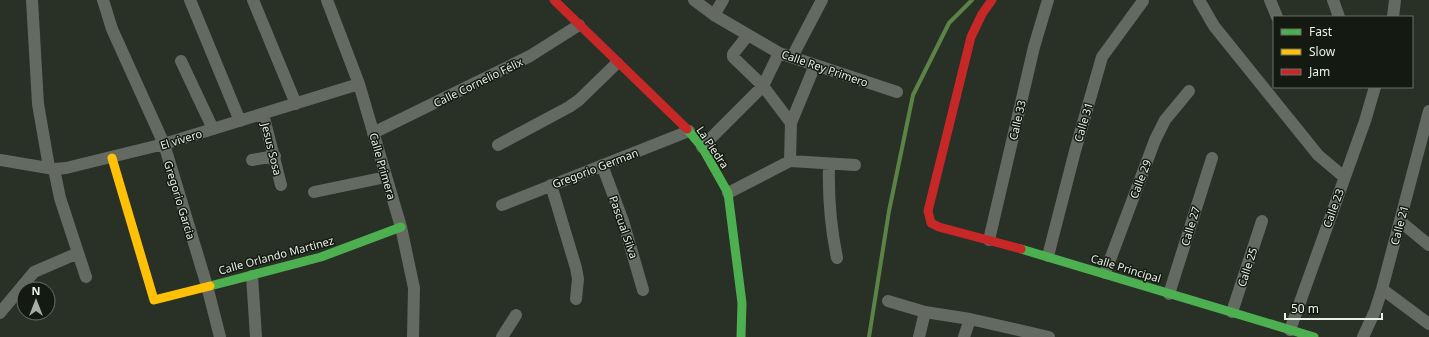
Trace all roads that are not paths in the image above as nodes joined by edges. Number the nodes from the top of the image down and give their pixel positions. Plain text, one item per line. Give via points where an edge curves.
1 (32, 0) edge
2 (103, 0) edge
3 (190, 0) edge
4 (253, 0) edge
5 (327, 0) edge
6 (554, 0) edge
7 (694, 0) edge
8 (723, 0) edge
9 (822, 0) edge
10 (992, 0) edge
11 (1199, 0) edge
12 (1270, 0) edge
13 (1333, 0) edge
14 (1395, 0) edge
15 (1144, 1) edge
16 (1045, 2) edge
17 (714, 15) junction
18 (1277, 16) edge
19 (1338, 16) edge
20 (1393, 16) edge
21 (579, 25) junction
22 (748, 35) junction
23 (779, 53) junction
24 (792, 57) junction
25 (181, 61) dead end
26 (617, 63) junction
27 (815, 65) junction
28 (358, 84) junction
29 (763, 86) junction
30 (1375, 88) edge
31 (897, 92) dead end
32 (1189, 92) dead end
33 (296, 104) junction
34 (1429, 111) edge
35 (263, 114) junction
36 (240, 121) junction
37 (791, 124) junction
38 (213, 129) junction
39 (689, 131) junction
40 (374, 133) junction
41 (164, 144) junction
42 (498, 145) dead end
43 (702, 147) junction
44 (275, 156) junction
45 (112, 158) junction
46 (1212, 158) dead end
47 (0, 160) edge
48 (252, 160) dead end
49 (790, 161) junction
50 (829, 164) junction
51 (855, 165) dead end
52 (602, 166) junction
53 (52, 168) junction
54 (386, 177) junction
55 (1344, 177) junction
56 (281, 185) dead end
57 (552, 185) junction
58 (314, 192) dead end
59 (728, 193) junction
60 (502, 204) dead end
61 (1262, 222) dead end
62 (1401, 222) junction
63 (401, 227) junction
64 (989, 240) junction
65 (1429, 245) edge
66 (78, 253) junction
67 (1048, 256) junction
68 (836, 258) dead end
69 (1105, 273) junction
70 (252, 276) junction
71 (86, 277) dead end
72 (207, 286) junction
73 (1382, 289) junction
74 (643, 290) dead end
75 (1169, 294) junction
76 (576, 299) dead end
77 (888, 301) dead end
78 (1, 311) edge
79 (924, 312) junction
80 (1232, 312) junction
81 (516, 315) dead end
82 (970, 319) junction
83 (1429, 324) edge
84 (1290, 330) junction
85 (1030, 335) edge
86 (220, 337) edge
87 (256, 337) edge
88 (413, 337) edge
89 (502, 337) edge
90 (740, 337) edge
91 (919, 337) edge
92 (964, 337) edge
93 (1049, 337) edge
94 (1314, 337) edge
95 (1363, 337) edge

1 - 53 street via 38,104
2 - 41 street, Gregorio Garcia via 112,29
3 - 36 street
4 - 33 street
5 - 28 street, Calle Primera
6 - 21 street, La Piedra
7 - 17 street, Calle Rey Primero
8 - 17 street
9 - 24 street
10 - 64 street, Calle Principal via 971,37 928,211 931,223
11 - 55 street via 1214,26 1318,155
12 - 18 street
13 - 19 street
14 - 20 street
15 - 67 street, Calle 31 via 1102,56 1074,151
16 - 64 street, Calle 33
17 - 22 street, Calle Rey Primero
21 - 26 street, La Piedra
21 - 40 street, Calle Cornelio Félix via 530,56
22 - 23 street, Calle Rey Primero
22 - 29 street via 733,57
23 - 24 street, Calle Rey Primero
23 - 29 street
24 - 27 street, Calle Rey Primero
25 - 38 street
26 - 39 street, La Piedra
26 - 42 street via 569,107
27 - 31 street, Calle Rey Primero
27 - 37 street
28 - 33 street, El vivero
28 - 40 street, Calle Primera
29 - 37 street
29 - 43 street
30 - 55 street, Calle 23
32 - 69 street, Calle 29 via 1165,120 1155,140
33 - 35 street, El vivero
34 - 62 street, Calle 21
35 - 36 street, El vivero
35 - 44 street, Jesus Sosa
36 - 38 street, El vivero
37 - 49 street
38 - 41 street, El vivero
39 - 43 street, La Piedra
39 - 52 street, Gregorio German
40 - 54 street, Calle Primera
41 - 45 street, El vivero
41 - 72 street, Gregorio Garcia
43 - 59 street, La Piedra
44 - 48 street
44 - 56 street, Jesus Sosa
45 - 53 street, El vivero via 66,168
45 - 72 street, Calle Orlando Martinez via 152,299 156,301
46 - 75 street, Calle 27
47 - 53 street, El vivero
49 - 50 street
49 - 59 street
50 - 51 street
50 - 68 street via 828,202
52 - 57 street, Gregorio German
52 - 74 street, Pascual Silva via 623,221
53 - 66 street
54 - 58 street
54 - 63 street, Calle Primera
55 - 84 street, Calle 23
57 - 60 street, Gregorio German
57 - 76 street via 576,268
59 - 90 street, La Piedra via 742,303
61 - 80 street, Calle 25
62 - 65 street
62 - 73 street, Calle 21
63 - 70 street, Calle Orlando Martinez via 321,257
63 - 88 street, Calle Primera via 414,288
64 - 67 street, Calle Principal
66 - 71 street
66 - 78 street via 34,272
67 - 69 street, Calle Principal
69 - 75 street, Calle Principal
70 - 72 street, Calle Orlando Martinez
70 - 87 street
72 - 86 street, Gregorio Garcia
73 - 83 street
73 - 95 street, Calle 21
75 - 80 street, Calle Principal
77 - 79 street
79 - 82 street
79 - 91 street
80 - 84 street, Calle Principal
81 - 89 street
82 - 85 street
82 - 92 street
84 - 94 street, Calle Principal
85 - 93 street

